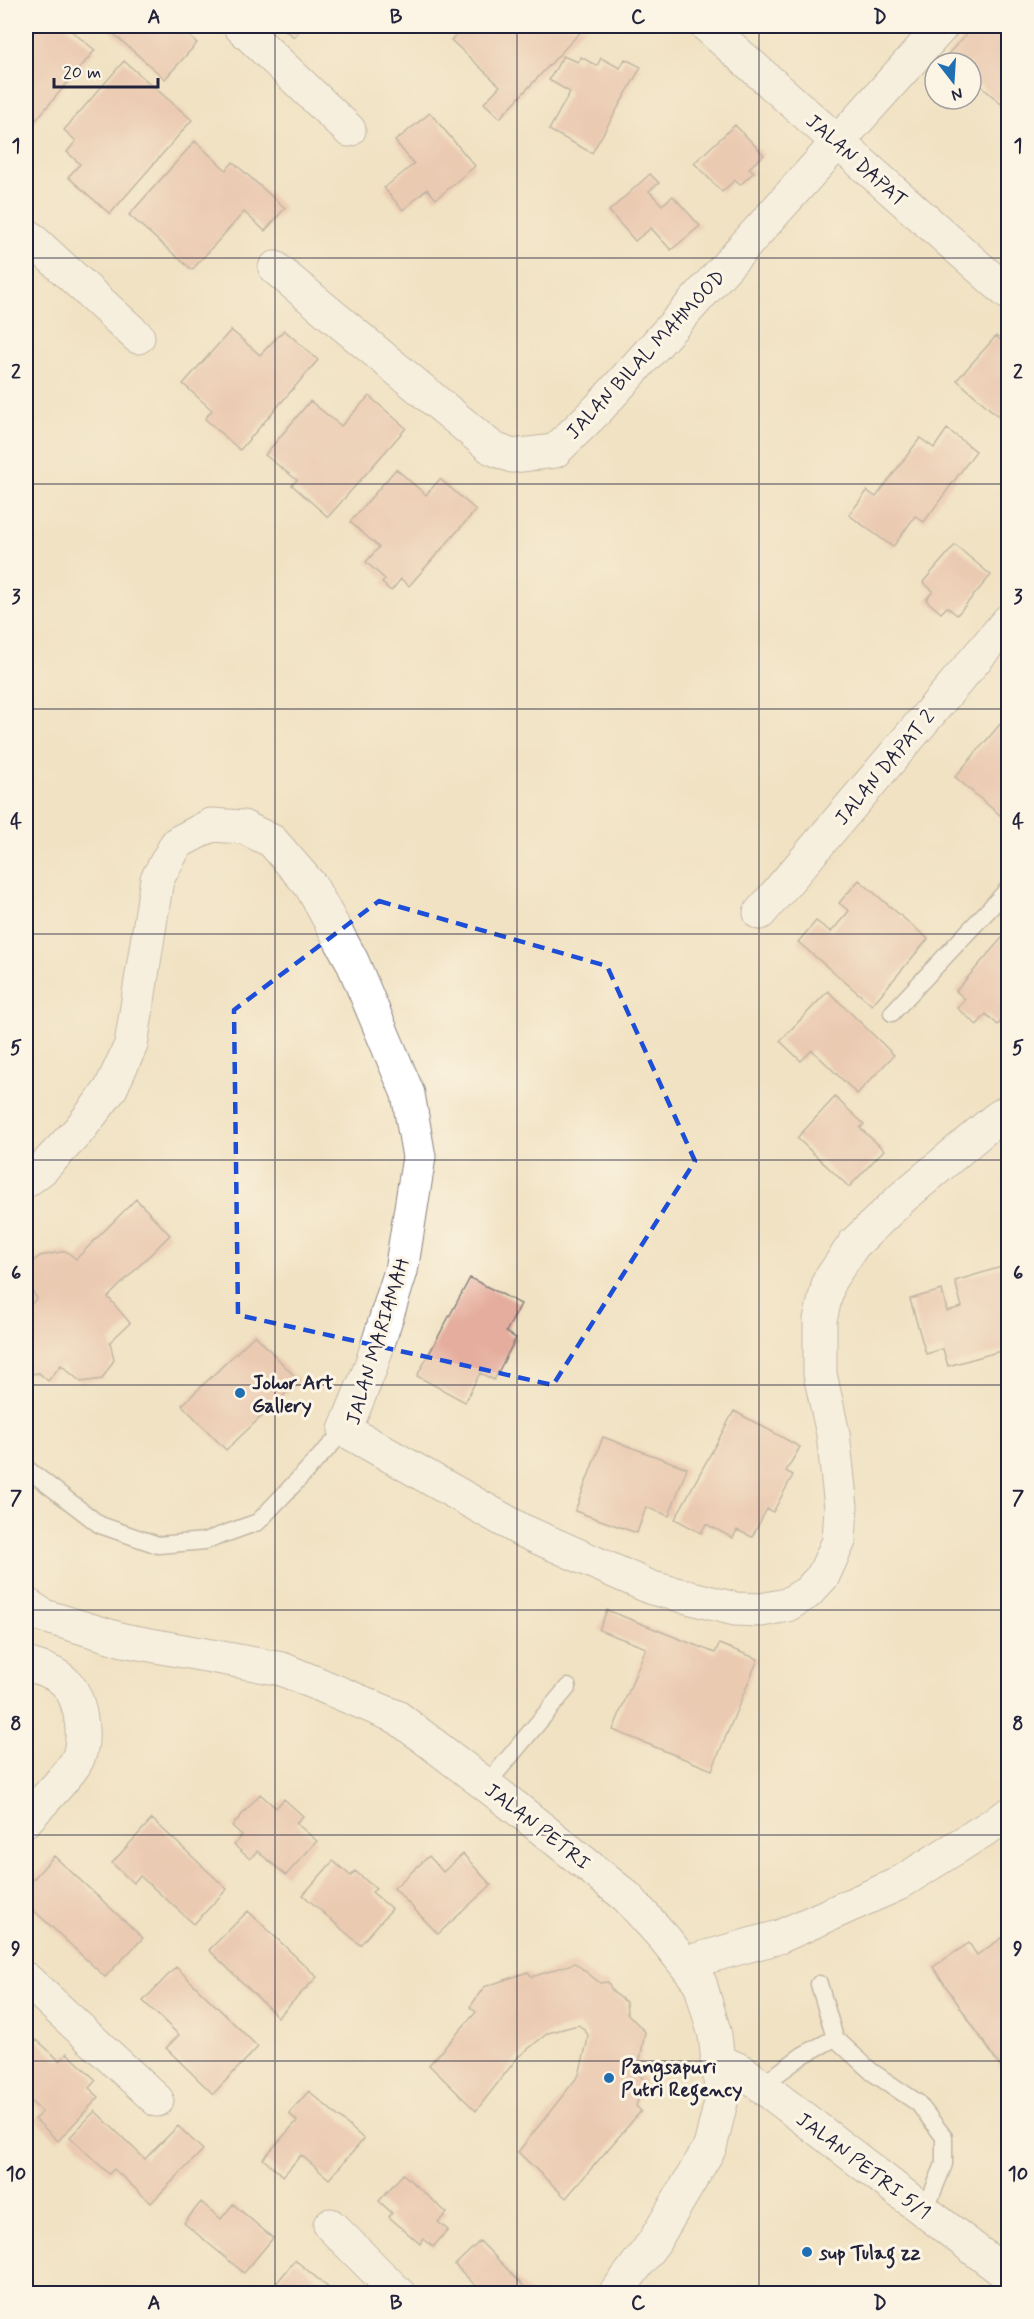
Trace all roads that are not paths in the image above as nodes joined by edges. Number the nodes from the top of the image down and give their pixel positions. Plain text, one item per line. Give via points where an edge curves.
1 (240, 26) edge
2 (706, 26) edge
3 (942, 26) edge
4 (349, 130) dead end
5 (838, 143) junction
6 (26, 234) edge
7 (274, 268) dead end
8 (1008, 293) edge
9 (138, 337) dead end
10 (1008, 621) edge
11 (1008, 889) edge
12 (760, 913) dead end
13 (892, 1013) dead end
14 (1008, 1111) edge
15 (26, 1181) edge
16 (345, 1430) junction
17 (26, 1468) edge
18 (26, 1604) edge
19 (26, 1664) edge
20 (568, 1687) dead end
21 (486, 1785) junction
22 (1008, 1815) edge
23 (26, 1820) edge
24 (685, 1963) junction
25 (26, 1979) edge
26 (819, 1984) dead end
27 (835, 2038) junction
28 (717, 2060) junction
29 (761, 2086) junction
30 (157, 2100) dead end
31 (925, 2211) junction
32 (330, 2225) dead end
33 (1008, 2275) edge
34 (399, 2294) edge
35 (615, 2294) edge

1 - 4 street
2 - 5 street, JALAN DAPAT
3 - 5 street, JALAN BILAL MAHMOOD
5 - 7 street, JALAN BILAL MAHMOOD via 599,408 555,451 512,456 492,448
5 - 8 street, JALAN DAPAT
6 - 9 street
10 - 12 street, JALAN DAPAT 2
11 - 13 lane
14 - 16 street, JALAN MARIAMAH via 903,1197 854,1244 829,1281 820,1320 820,1374 835,1444 841,1507 838,1541 823,1576 807,1593 787,1605 735,1609 652,1588 521,1530
15 - 16 street, JALAN MARIAMAH via 79,1130 110,1090 131,1044 158,879 177,843 211,825 243,827 272,841 311,886 352,961 408,1094 419,1157 401,1271 370,1369
16 - 17 lane via 258,1521 205,1541 158,1545 100,1525
18 - 21 street, JALAN PETRI via 44,1616 123,1640 282,1669 397,1717
19 - 23 street via 48,1670 68,1684 80,1712 83,1737 76,1762
20 - 21 lane
21 - 24 street, JALAN PETRI via 627,1897
22 - 24 street via 898,1884 779,1937
24 - 28 street, JALAN PETRI via 700,1983 715,2035
25 - 30 street
26 - 27 lane
27 - 29 lane via 803,2055
27 - 31 lane via 872,2072 918,2103 944,2137 944,2164
28 - 29 street, JALAN PETRI 5/1 via 742,2071
28 - 35 street, JALAN PETRI via 722,2098 710,2147 654,2242
29 - 31 street, JALAN PETRI 5/1
31 - 33 street, JALAN PETRI 5/1
32 - 34 street

